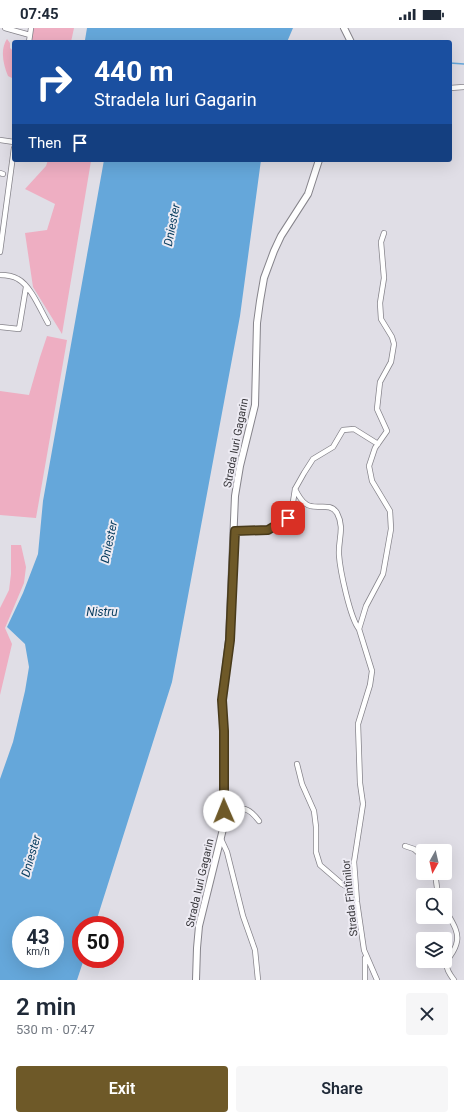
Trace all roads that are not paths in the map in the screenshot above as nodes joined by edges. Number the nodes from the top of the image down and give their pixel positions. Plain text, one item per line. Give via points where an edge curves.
1 (5, 28) edge
2 (31, 28) edge
3 (344, 28) edge
4 (30, 35) junction
5 (29, 40) edge
6 (350, 40) edge
7 (464, 87) edge
8 (452, 88) edge
9 (0, 140) edge
10 (12, 142) edge
11 (12, 162) edge
12 (318, 162) edge
13 (384, 233) dead end
14 (0, 252) edge
15 (0, 275) edge
16 (26, 287) junction
17 (48, 324) dead end
18 (0, 327) edge
19 (378, 444) junction
20 (295, 489) junction
21 (235, 531) junction
22 (359, 628) junction
23 (297, 764) dead end
24 (224, 811) junction
25 (259, 821) dead end
26 (221, 839) junction
27 (405, 846) dead end
28 (416, 851) edge
29 (356, 892) junction
30 (452, 920) edge
31 (365, 955) junction
32 (196, 980) edge
33 (258, 980) edge
34 (365, 980) edge
35 (377, 980) edge
36 (454, 980) edge

1 - 4 street
2 - 4 street
3 - 6 main road
4 - 5 street
7 - 8 street
9 - 10 street
11 - 14 street
12 - 21 main road, Strada Iuri Gagarin via 308,194 281,236 264,278 257,323 255,405 238,473
13 - 19 street via 381,242 384,278 380,303 381,319 394,344 392,357 378,391 377,409 387,431
15 - 16 street via 17,278
16 - 17 street
16 - 18 street via 19,328
19 - 20 street via 354,429 343,430 333,447 313,459
19 - 22 street via 371,458 370,472 374,485 390,511 391,529 383,574 366,606
20 - 21 street via 292,513 276,526 262,531
20 - 22 street, Strada Fîntînilor via 306,504 312,507 330,507 336,511 342,527 339,555 343,580 352,618
21 - 24 main road, Strada Iuri Gagarin via 230,640 222,700
22 - 29 street, Strada Fîntînilor via 372,677 358,724 357,741 363,804 355,853
23 - 29 street via 302,784 314,811 316,852 320,865
24 - 25 street via 247,808
24 - 26 main road, Strada Iuri Gagarin
26 - 32 main road, Strada Iuri Gagarin via 200,926
26 - 33 street via 255,950
27 - 28 street
29 - 31 street, Strada Fîntînilor
30 - 36 street via 458,936 457,944 446,964
31 - 34 street
31 - 35 street, Strada Fîntînilor

